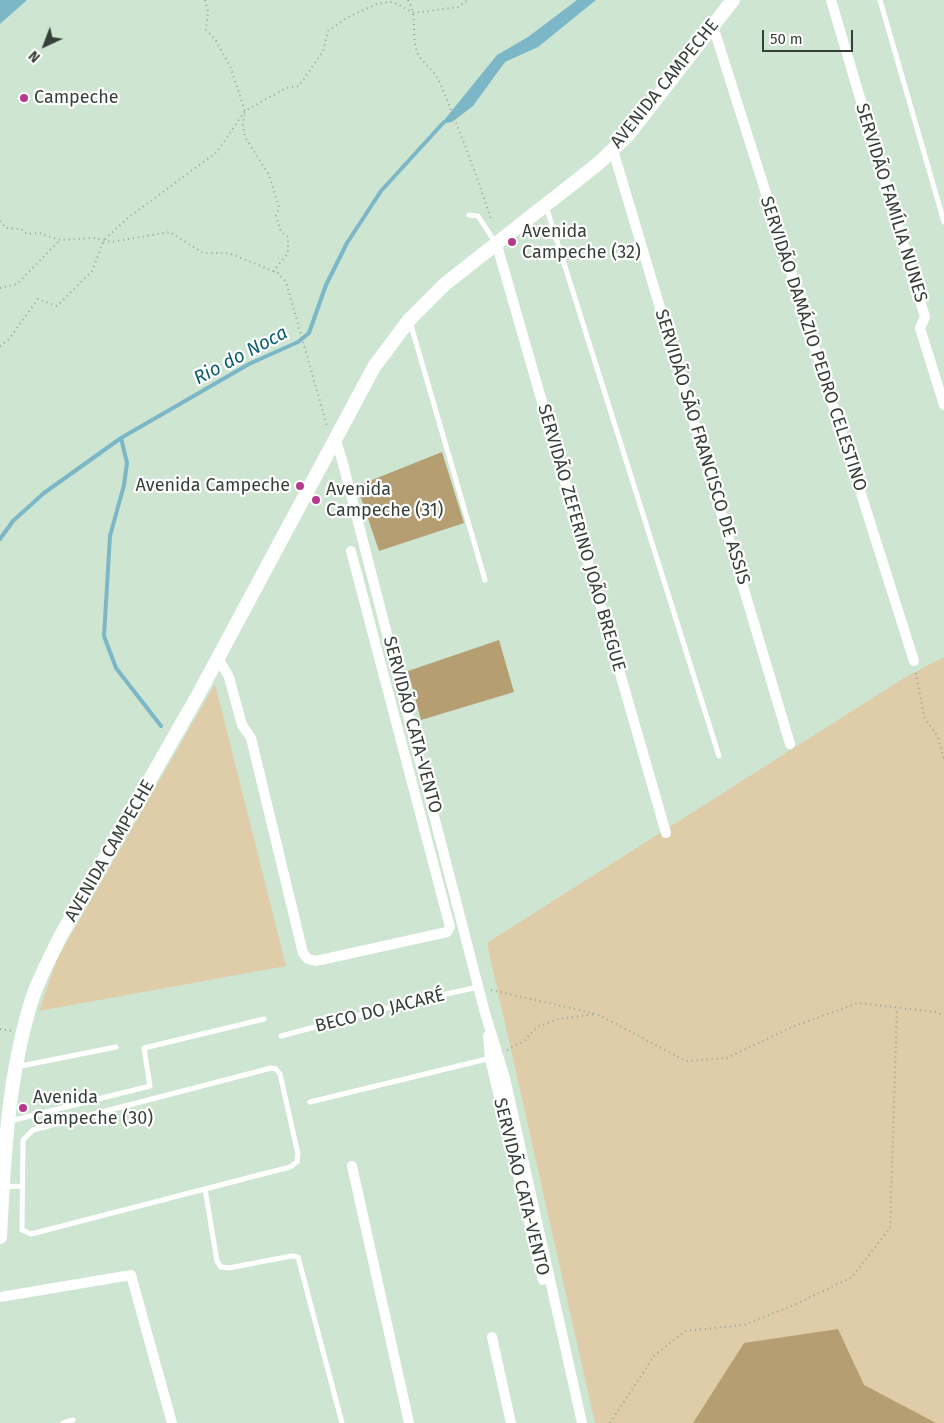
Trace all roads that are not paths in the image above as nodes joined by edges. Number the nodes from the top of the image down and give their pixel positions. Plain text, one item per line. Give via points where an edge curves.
1 (733, 0) edge
2 (831, 0) edge
3 (880, 0) edge
4 (713, 26) junction
5 (613, 150) junction
6 (545, 204) junction
7 (469, 215) dead end
8 (944, 222) edge
9 (497, 241) junction
10 (409, 320) junction
11 (944, 405) edge
12 (335, 438) junction
13 (351, 551) dead end
14 (485, 580) dead end
15 (218, 658) junction
16 (914, 661) road end
17 (790, 744) dead end
18 (720, 756) dead end
19 (432, 801) junction
20 (418, 804) junction
21 (666, 833) dead end
22 (479, 987) junction
23 (264, 1019) dead end
24 (281, 1036) dead end
25 (116, 1047) dead end
26 (495, 1058) junction
27 (16, 1067) junction
28 (310, 1102) dead end
29 (7, 1122) junction
30 (352, 1166) dead end
31 (21, 1186) junction
32 (205, 1189) junction
33 (1, 1194) edge
34 (0, 1237) edge
35 (0, 1297) edge
36 (492, 1337) dead end
37 (73, 1420) dead end
38 (63, 1423) edge
39 (172, 1423) edge
40 (342, 1423) edge
41 (410, 1423) edge
42 (511, 1423) edge
43 (582, 1423) edge

1 - 4 main road, AVENIDA CAMPECHE
2 - 11 street, SERVIDÃO FAMÍLIA NUNES via 925,317 920,328
3 - 8 lane
4 - 5 main road, AVENIDA CAMPECHE via 644,116
4 - 16 street, SERVIDÃO DAMÁZIO PEDRO CELESTINO
5 - 6 main road, AVENIDA CAMPECHE
5 - 17 street, SERVIDÃO SÃO FRANCISCO DE ASSIS
6 - 9 main road, AVENIDA CAMPECHE
6 - 18 lane
7 - 9 lane via 478,216
9 - 10 main road, AVENIDA CAMPECHE via 445,284
9 - 21 street, SERVIDÃO ZEFERINO JOÃO BREGUE
10 - 12 main road, AVENIDA CAMPECHE via 374,367
10 - 14 lane
12 - 15 main road, AVENIDA CAMPECHE
12 - 19 street, SERVIDÃO CATA-VENTO
13 - 20 street
15 - 20 street via 229,677 242,725 251,738 303,953 308,959 316,961 447,932 450,927
15 - 27 main road, AVENIDA CAMPECHE via 51,955 34,994
19 - 20 street
19 - 22 street, SERVIDÃO CATA-VENTO
22 - 24 lane, BECO DO JACARÉ
22 - 26 street, SERVIDÃO CATA-VENTO
23 - 29 lane via 144,1048 150,1086
25 - 27 lane
26 - 28 lane
26 - 43 street, SERVIDÃO CATA-VENTO via 552,1314 568,1358
27 - 29 main road, AVENIDA CAMPECHE
29 - 33 main road, AVENIDA CAMPECHE
30 - 41 street
31 - 32 lane via 20,1225 22,1230 32,1234
31 - 32 lane via 23,1140 33,1130 276,1069 280,1074 297,1162 290,1167
31 - 33 lane
32 - 40 lane via 216,1261 221,1267 291,1256 298,1258
33 - 34 main road, AVENIDA CAMPECHE
35 - 39 street via 132,1275
36 - 42 street
37 - 38 lane

